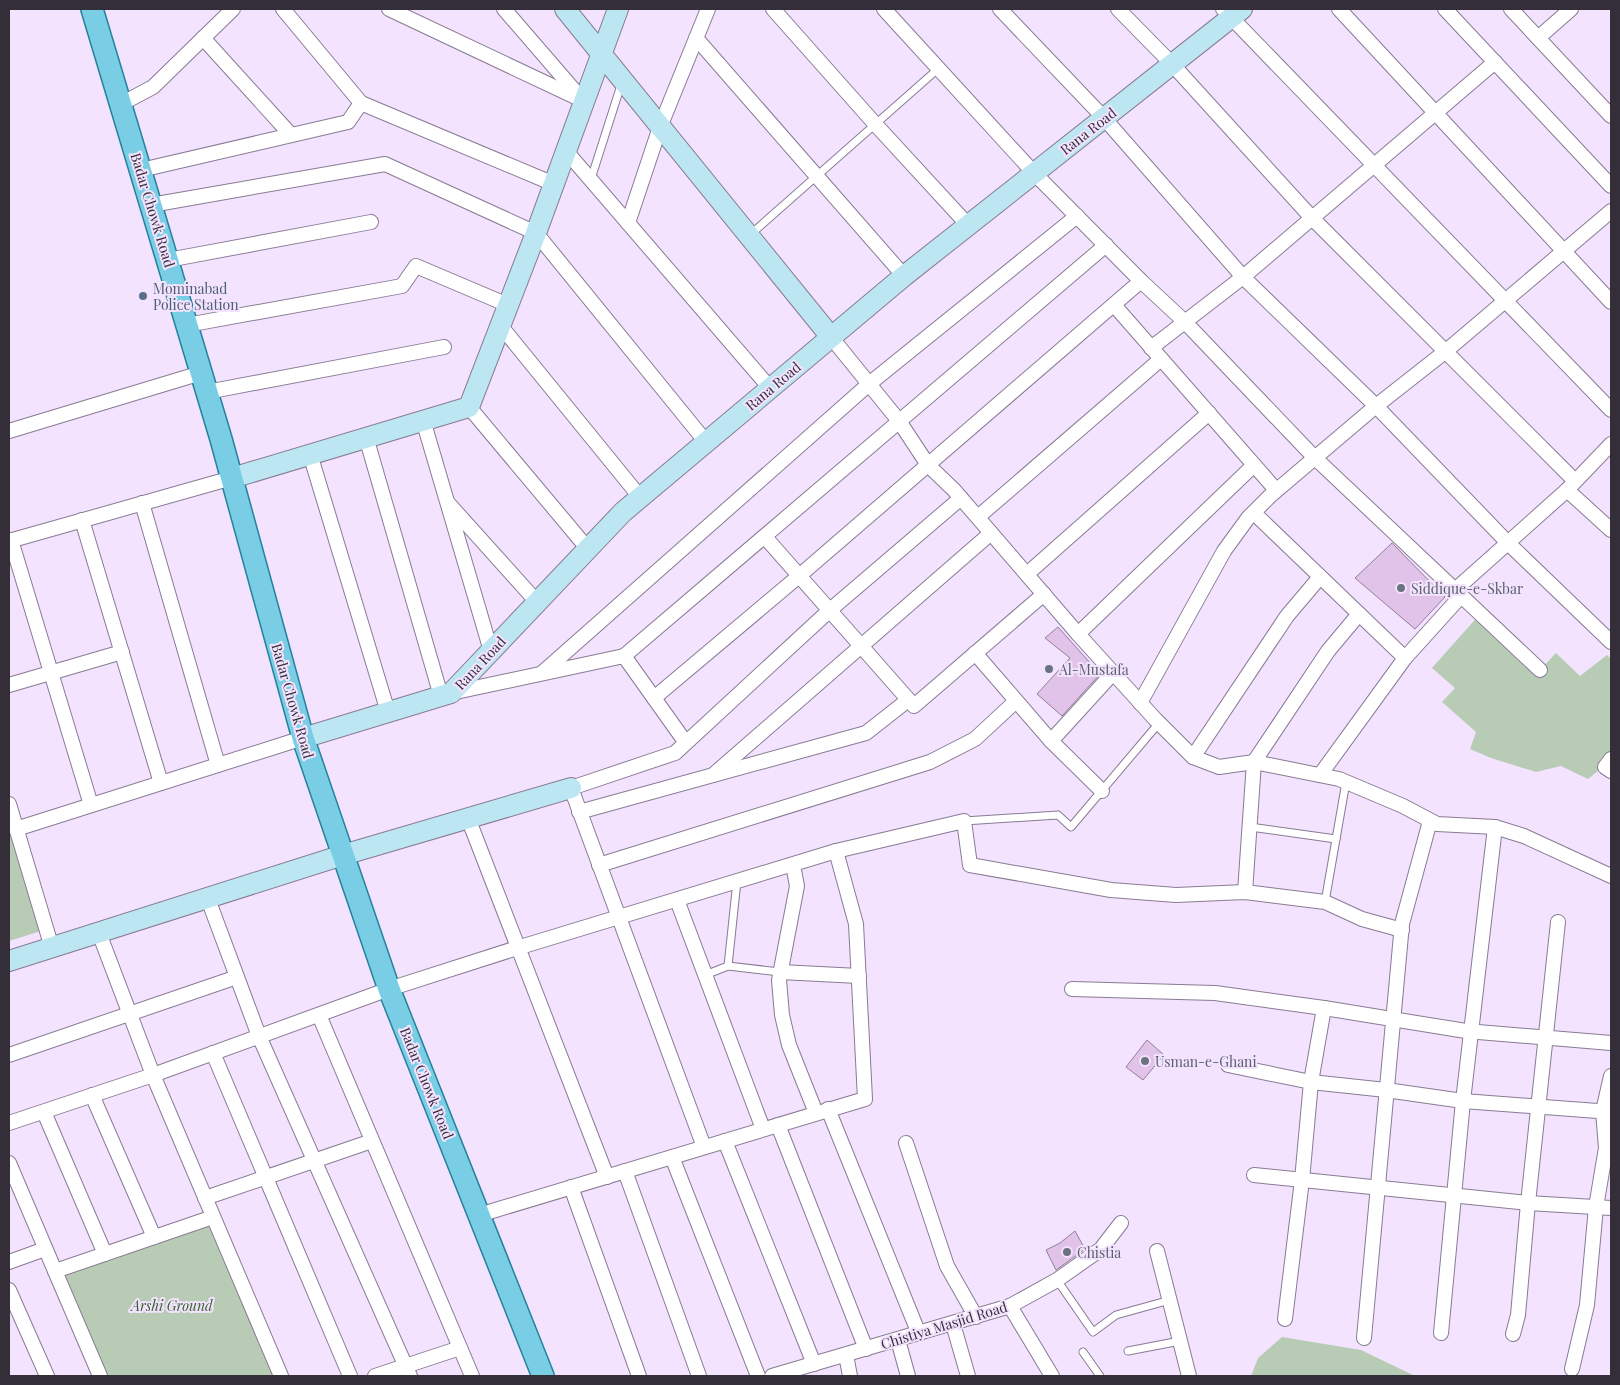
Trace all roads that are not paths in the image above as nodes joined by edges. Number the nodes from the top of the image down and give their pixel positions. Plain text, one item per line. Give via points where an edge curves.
1 (92, 9) edge
2 (233, 9) edge
3 (283, 9) edge
4 (389, 9) edge
5 (504, 9) edge
6 (565, 9) edge
7 (618, 9) edge
8 (708, 9) edge
9 (773, 9) edge
10 (884, 9) edge
11 (1000, 9) edge
12 (1118, 9) edge
13 (1339, 9) edge
14 (1445, 9) edge
15 (1511, 9) edge
16 (1572, 9) edge
17 (1232, 12) edge
18 (204, 38) junction
19 (696, 38) junction
20 (1538, 38) junction
21 (602, 54) junction
22 (1494, 62) junction
23 (1172, 64) junction
24 (939, 68) junction
25 (623, 80) junction
26 (584, 101) junction
27 (361, 102) junction
28 (121, 104) junction
29 (1608, 107) edge
30 (1436, 113) junction
31 (1104, 118) junction
32 (876, 125) junction
33 (660, 127) junction
34 (291, 135) junction
35 (566, 151) junction
36 (1374, 164) junction
37 (141, 170) junction
38 (1034, 173) junction
39 (817, 177) junction
40 (590, 179) junction
41 (554, 184) junction
42 (1611, 186) edge
43 (151, 205) junction
44 (1611, 210) edge
45 (1077, 216) junction
46 (1312, 218) junction
47 (371, 222) dead end
48 (628, 223) junction
49 (968, 225) junction
50 (536, 233) junction
51 (749, 236) junction
52 (1106, 245) junction
53 (1565, 251) junction
54 (168, 260) junction
55 (904, 276) junction
56 (1243, 277) junction
57 (1141, 281) junction
58 (1505, 301) junction
59 (1611, 302) edge
60 (508, 305) junction
61 (1114, 305) junction
62 (1184, 322) junction
63 (187, 325) junction
64 (500, 325) junction
65 (831, 337) junction
66 (444, 347) dead end
67 (1151, 348) junction
68 (1446, 351) junction
69 (1161, 359) junction
70 (204, 383) junction
71 (869, 384) junction
72 (770, 388) junction
73 (1376, 406) junction
74 (469, 407) junction
75 (1611, 410) edge
76 (1209, 413) junction
77 (423, 420) junction
78 (899, 421) junction
79 (9, 431) edge
80 (366, 438) junction
81 (706, 442) junction
82 (1611, 444) edge
83 (310, 454) junction
84 (1314, 457) junction
85 (928, 465) junction
86 (1254, 465) junction
87 (232, 478) junction
88 (1571, 486) junction
89 (1276, 490) junction
90 (640, 497) junction
91 (961, 498) junction
92 (446, 501) junction
93 (142, 503) junction
94 (1254, 513) junction
95 (978, 518) junction
96 (82, 520) junction
97 (1611, 530) edge
98 (991, 533) junction
99 (766, 537) junction
100 (10, 540) edge
101 (1508, 544) junction
102 (588, 549) junction
103 (1027, 574) junction
104 (799, 576) junction
105 (1320, 576) junction
106 (1044, 594) junction
107 (1458, 594) junction
108 (537, 602) junction
109 (830, 610) junction
110 (1359, 614) junction
111 (1078, 634) junction
112 (1611, 642) edge
113 (861, 646) junction
114 (491, 651) junction
115 (122, 652) junction
116 (975, 653) junction
117 (624, 656) junction
118 (1405, 658) junction
119 (1540, 670) dead end
120 (52, 673) junction
121 (1113, 673) junction
122 (542, 674) junction
123 (9, 685) edge
124 (446, 694) junction
125 (654, 698) junction
126 (908, 700) junction
127 (1016, 700) junction
128 (1140, 703) junction
129 (388, 712) junction
130 (1158, 723) junction
131 (302, 738) junction
132 (1051, 742) junction
133 (686, 743) junction
134 (1193, 757) junction
135 (1611, 759) edge
136 (1254, 762) junction
137 (218, 765) junction
138 (1611, 771) edge
139 (713, 775) junction
140 (1320, 775) junction
141 (1346, 782) junction
142 (161, 783) junction
143 (571, 788) junction
144 (1102, 791) junction
145 (9, 804) edge
146 (92, 805) junction
147 (579, 812) junction
148 (468, 818) junction
149 (964, 821) junction
150 (1430, 821) junction
151 (1250, 827) junction
152 (1495, 827) junction
153 (16, 829) junction
154 (1336, 839) junction
155 (836, 851) junction
156 (343, 855) junction
157 (793, 864) junction
158 (600, 865) junction
159 (1611, 876) edge
160 (737, 882) junction
161 (1245, 892) junction
162 (208, 899) junction
163 (677, 900) junction
164 (1325, 902) junction
165 (618, 918) junction
166 (1558, 922) dead end
167 (1402, 930) junction
168 (99, 933) junction
169 (52, 948) junction
170 (517, 948) junction
171 (9, 961) edge
172 (728, 966) junction
173 (780, 972) junction
174 (705, 975) junction
175 (859, 976) junction
176 (237, 977) junction
177 (389, 988) junction
178 (1072, 989) dead end
179 (1324, 1008) junction
180 (130, 1013) junction
181 (319, 1014) junction
182 (1394, 1019) junction
183 (1471, 1031) junction
184 (259, 1036) junction
185 (1546, 1038) junction
186 (1611, 1043) edge
187 (213, 1053) junction
188 (9, 1055) edge
189 (1228, 1065) dead end
190 (153, 1075) junction
191 (1611, 1076) edge
192 (1311, 1082) junction
193 (1386, 1090) junction
194 (92, 1095) junction
195 (1463, 1101) junction
196 (1538, 1108) junction
197 (822, 1111) junction
198 (1607, 1111) edge
199 (44, 1112) junction
200 (9, 1123) edge
201 (778, 1125) junction
202 (763, 1129) junction
203 (372, 1140) junction
204 (725, 1141) junction
205 (906, 1142) dead end
206 (704, 1147) junction
207 (672, 1157) junction
208 (314, 1160) junction
209 (9, 1163) edge
210 (625, 1171) junction
211 (1254, 1175) dead end
212 (266, 1177) junction
213 (606, 1177) junction
214 (1302, 1180) junction
215 (571, 1187) junction
216 (1378, 1188) junction
217 (1455, 1194) junction
218 (205, 1198) junction
219 (1528, 1203) junction
220 (1596, 1207) junction
221 (1611, 1208) edge
222 (479, 1215) junction
223 (213, 1217) junction
224 (1121, 1223) dead end
225 (154, 1237) junction
226 (45, 1248) junction
227 (1157, 1251) dead end
228 (105, 1254) junction
229 (9, 1262) edge
230 (55, 1271) junction
231 (1057, 1280) junction
232 (9, 1290) edge
233 (1170, 1300) junction
234 (1010, 1306) junction
235 (976, 1317) junction
236 (1285, 1319) dead end
237 (953, 1324) junction
238 (919, 1334) junction
239 (1441, 1334) dead end
240 (1513, 1334) dead end
241 (1364, 1338) dead end
242 (898, 1340) junction
243 (1180, 1341) junction
244 (460, 1348) junction
245 (866, 1349) junction
246 (1128, 1351) dead end
247 (1083, 1352) dead end
248 (846, 1355) junction
249 (814, 1364) junction
250 (1572, 1370) dead end
251 (407, 1371) edge
252 (799, 1372) edge
253 (277, 1375) edge
254 (46, 1376) edge
255 (100, 1376) edge
256 (350, 1376) edge
257 (375, 1376) edge
258 (472, 1376) edge
259 (543, 1376) edge
260 (639, 1376) edge
261 (699, 1376) edge
262 (758, 1376) edge
263 (772, 1376) edge
264 (850, 1376) edge
265 (908, 1376) edge
266 (968, 1376) edge
267 (1052, 1376) edge
268 (1100, 1376) edge
269 (1187, 1376) edge

1 - 28 main road, Badar Chowk Road
2 - 18 street
3 - 27 street
4 - 26 street
5 - 26 street
6 - 21 street
7 - 21 street
8 - 19 street
9 - 32 street
10 - 24 street
11 - 31 street
12 - 23 street
13 - 30 street
14 - 22 street
15 - 20 street
16 - 20 street
17 - 23 street, Rana Road
17 - 36 street
18 - 28 street via 153,87
18 - 34 street
19 - 33 street
19 - 39 street
20 - 29 street
21 - 25 street
21 - 26 street
22 - 30 street
22 - 42 street
23 - 31 street, Rana Road
23 - 46 street
24 - 32 lane
24 - 38 street
25 - 33 street
25 - 40 lane
26 - 35 street
27 - 34 street via 348,122
27 - 41 street
28 - 37 main road, Badar Chowk Road
30 - 36 street
30 - 53 street
31 - 38 street, Rana Road
31 - 56 street
32 - 39 lane
32 - 49 street
33 - 48 street
33 - 51 street
34 - 37 street
35 - 40 street
35 - 41 street
36 - 46 street
36 - 58 street
37 - 43 main road, Badar Chowk Road
38 - 45 street
38 - 49 street, Rana Road
39 - 51 lane
39 - 55 street
40 - 48 street
41 - 50 street
43 - 50 street via 385,164
43 - 54 main road, Badar Chowk Road
44 - 53 street
45 - 52 street
45 - 71 street
46 - 56 street
46 - 68 street
47 - 54 street
48 - 72 street
49 - 55 street, Rana Road
50 - 60 street
50 - 81 street
51 - 65 street
52 - 57 street
52 - 78 street
53 - 58 street
53 - 59 street
54 - 63 main road, Badar Chowk Road
55 - 65 street, Rana Road
56 - 62 street
56 - 73 street
57 - 61 street
57 - 62 street
58 - 68 street
58 - 75 street
60 - 63 street via 416,266 402,286
60 - 64 street
61 - 67 street
61 - 85 street
62 - 67 street
62 - 84 street
63 - 70 main road, Badar Chowk Road
64 - 74 street
64 - 90 street
65 - 71 street
65 - 72 street, Rana Road
66 - 70 street
67 - 69 street
68 - 73 street
68 - 88 street
69 - 76 street
69 - 95 street
70 - 79 street
70 - 87 main road, Badar Chowk Road
71 - 78 street
71 - 122 street
72 - 81 street, Rana Road
73 - 84 street
73 - 101 street
74 - 77 street
74 - 102 street
76 - 86 street
76 - 103 street
77 - 80 street
77 - 92 street
78 - 85 street
78 - 99 street
80 - 83 street
80 - 124 street
81 - 90 street, Rana Road
82 - 88 street
83 - 87 street
83 - 129 street
84 - 89 street
84 - 107 street
85 - 91 street
85 - 104 street
86 - 89 street
86 - 111 street
87 - 93 street
87 - 131 main road, Badar Chowk Road
88 - 97 street
88 - 101 street
89 - 94 street
90 - 102 street, Rana Road
91 - 95 street
91 - 109 street
92 - 108 street
92 - 114 street
93 - 96 street
93 - 137 street
94 - 105 street
94 - 128 street via 1224,551
95 - 98 street
96 - 100 street
96 - 115 street
98 - 103 street
98 - 113 street
99 - 104 street
99 - 117 street
100 - 120 street
101 - 107 street
101 - 112 street
102 - 108 street, Rana Road
103 - 106 street
104 - 109 street
104 - 125 street
105 - 110 street
105 - 134 street via 1287,616
106 - 111 street
106 - 116 street
107 - 118 street
107 - 119 street
108 - 114 street, Rana Road
109 - 113 street
109 - 133 street
110 - 118 street
110 - 136 street via 1328,651
111 - 121 street
113 - 126 street
113 - 139 street
114 - 124 street, Rana Road
115 - 120 street
115 - 142 street
116 - 126 street via 914,706
116 - 127 street
117 - 122 street
117 - 125 street
118 - 140 street
120 - 123 street
120 - 146 street
121 - 128 street
121 - 132 street
122 - 124 street
124 - 129 street, Rana Road
125 - 133 street
126 - 139 street via 866,733
127 - 132 street
127 - 158 street via 975,739 930,762
128 - 130 street
129 - 131 street, Rana Road
130 - 134 street
130 - 144 lane
131 - 137 street
131 - 156 main road, Badar Chowk Road
132 - 144 street
133 - 143 street via 675,753
134 - 136 street via 1219,767
135 - 138 street via 1605,767
136 - 140 street
136 - 151 street
137 - 142 street
139 - 147 street
140 - 141 street
141 - 150 street
141 - 154 lane
142 - 146 street
143 - 147 street
143 - 148 street
144 - 149 lane via 1071,827 1058,815
145 - 153 street
146 - 153 street
147 - 158 street
148 - 156 street
148 - 170 street
149 - 155 street
149 - 161 street via 970,865 1111,890 1176,895
150 - 152 street
150 - 167 street
151 - 154 lane
151 - 161 street
152 - 159 street via 1524,836
152 - 183 street
153 - 169 street
154 - 164 lane
155 - 157 street
155 - 175 street via 856,924
156 - 162 street
156 - 177 main road, Badar Chowk Road
157 - 160 street
157 - 173 street via 797,886
158 - 165 street
160 - 163 street
160 - 172 lane
161 - 164 street
162 - 168 street
162 - 176 street
163 - 165 street
163 - 174 street
164 - 167 street via 1362,919
165 - 170 street
165 - 206 street
166 - 185 street
167 - 182 street
168 - 169 street
168 - 180 street
169 - 171 street
170 - 177 street
170 - 213 street
172 - 173 lane
172 - 174 lane
173 - 175 street
173 - 197 street via 782,1015 789,1045
174 - 202 street
175 - 197 street via 865,1098
176 - 180 street
176 - 184 street
177 - 181 street
177 - 222 main road, Badar Chowk Road
178 - 179 street via 1215,993
179 - 182 street
179 - 192 street
180 - 188 street
180 - 190 street
181 - 184 street
181 - 203 street
182 - 183 street
182 - 193 street
183 - 185 street
183 - 195 street
184 - 187 street
184 - 208 street
185 - 186 street
185 - 196 street
187 - 190 street
187 - 212 street
189 - 192 street
190 - 194 street
190 - 218 street
191 - 198 street
192 - 193 street
192 - 214 street
193 - 195 street
193 - 216 street
194 - 199 street
194 - 225 street
195 - 196 street
195 - 217 street
196 - 198 street
196 - 219 street
197 - 201 street
197 - 238 street
198 - 220 street via 1606,1148
199 - 200 street
199 - 228 street
201 - 202 street
201 - 245 street
202 - 204 street
203 - 208 street
203 - 244 street
204 - 206 street
204 - 249 street
205 - 235 street via 947,1266
206 - 207 street
207 - 210 street
207 - 262 street
208 - 212 street
208 - 251 street
209 - 226 street
210 - 213 street
210 - 261 street
211 - 214 street
212 - 218 street
212 - 256 street
213 - 215 street
214 - 216 street
214 - 236 street
215 - 222 street
215 - 260 street
216 - 217 street
216 - 241 street
217 - 219 street
217 - 239 street
218 - 223 street
219 - 220 street
219 - 240 street via 1518,1315
220 - 221 street
220 - 250 street via 1587,1305
222 - 259 main road, Badar Chowk Road
223 - 225 street
223 - 253 street
224 - 231 street, Chistiya Masjid Road via 1101,1249
225 - 228 street
226 - 229 street
226 - 230 street
227 - 233 street
228 - 230 street
230 - 255 street
231 - 233 lane via 1093,1332 1116,1314
231 - 234 street, Chistiya Masjid Road
232 - 254 street
233 - 243 street
234 - 235 street, Chistiya Masjid Road
234 - 267 street
235 - 237 street, Chistiya Masjid Road
237 - 238 street, Chistiya Masjid Road
237 - 266 street
238 - 242 street, Chistiya Masjid Road
242 - 245 street, Chistiya Masjid Road
242 - 265 street
243 - 246 lane
243 - 269 street
244 - 251 street
244 - 258 street
245 - 248 street, Chistiya Masjid Road
247 - 268 lane
248 - 249 street, Chistiya Masjid Road
248 - 264 street
249 - 252 street, Chistiya Masjid Road
251 - 257 street
252 - 263 street, Chistiya Masjid Road

